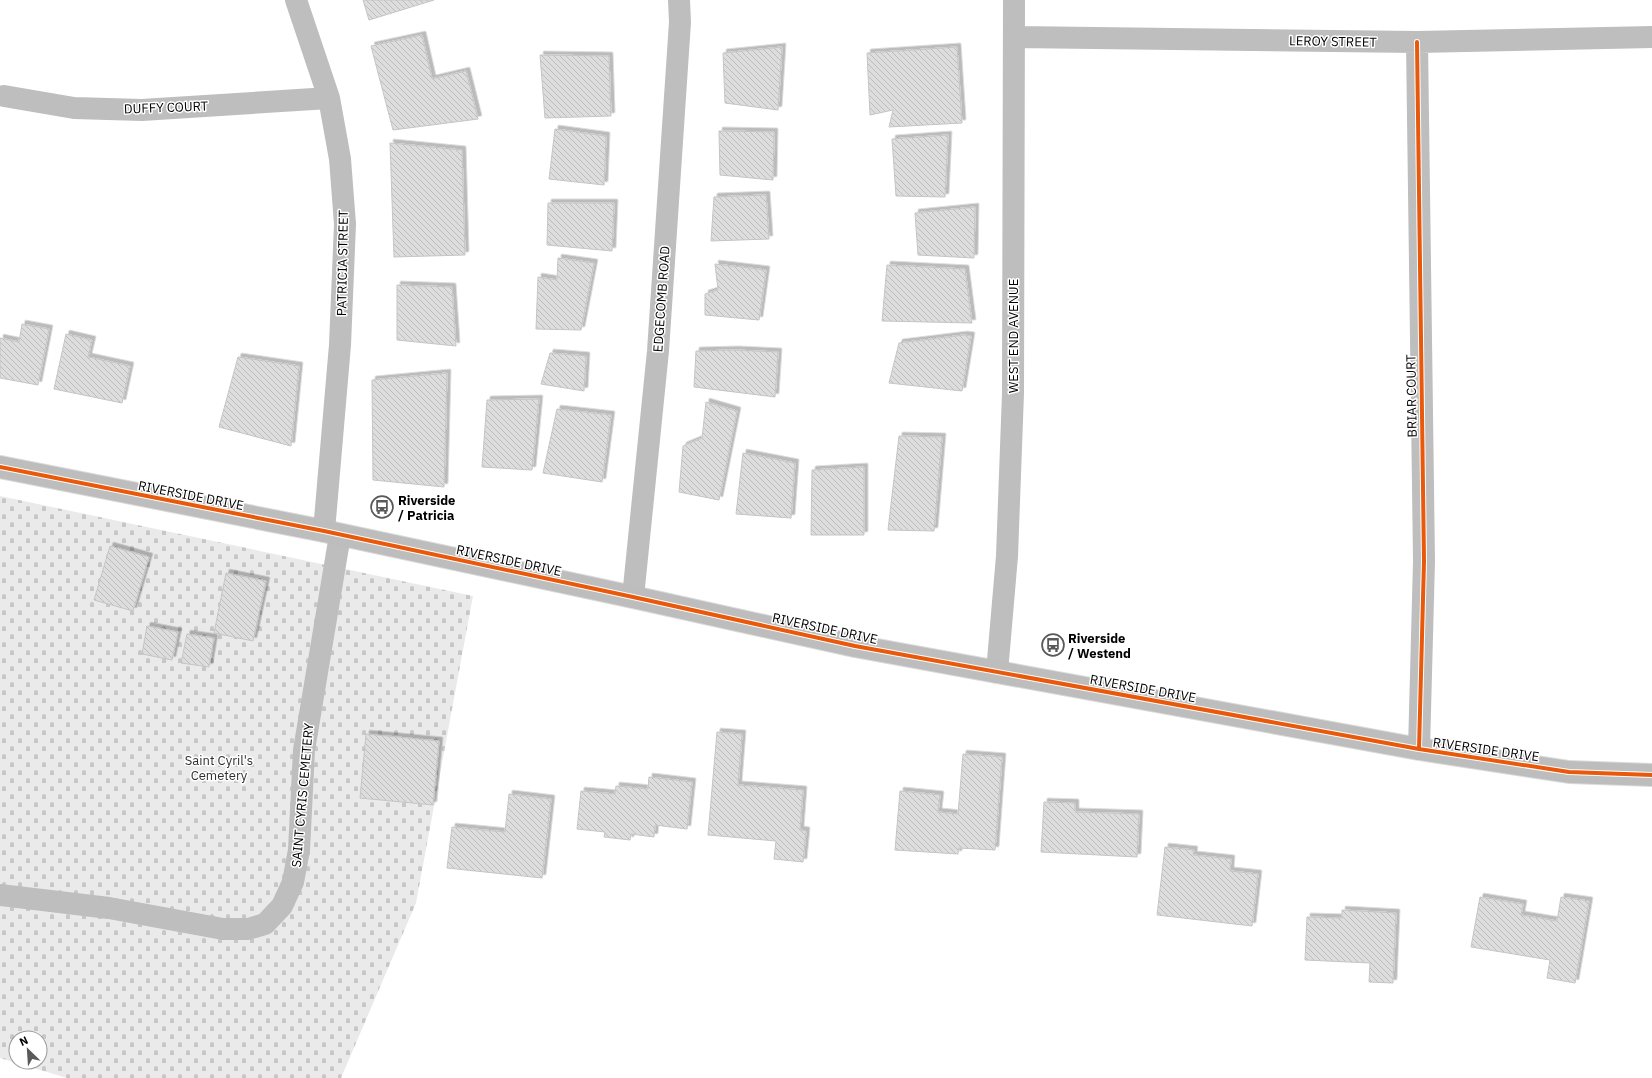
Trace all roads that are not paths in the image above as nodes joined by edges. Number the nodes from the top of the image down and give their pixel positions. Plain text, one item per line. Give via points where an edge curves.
1 (296, 0) edge
2 (679, 0) edge
3 (1014, 0) edge
4 (1014, 37) junction
5 (1652, 37) edge
6 (1416, 42) junction
7 (4, 96) dead end
8 (329, 98) junction
9 (0, 468) edge
10 (332, 533) junction
11 (633, 597) junction
12 (997, 672) junction
13 (1419, 749) junction
14 (1652, 775) edge
15 (0, 895) edge

1 - 8 street, PATRICIA STREET
2 - 11 street, EDGECOMB ROAD via 680,22 658,351
3 - 4 street, WEST END AVENUE
4 - 6 street, LEROY STREET
4 - 12 street, WEST END AVENUE via 1013,393 1007,556
5 - 6 street, LEROY STREET
6 - 13 street, BRIAR COURT via 1424,561
7 - 8 street, DUFFY COURT via 74,108 142,110
8 - 10 street, PATRICIA STREET via 340,159 345,224
9 - 10 main road, RIVERSIDE DRIVE
10 - 11 main road, RIVERSIDE DRIVE
10 - 15 street, SAINT CYRIS CEMETERY via 304,750 299,850 293,882 282,906 265,924 248,929 223,929 109,908
11 - 12 main road, RIVERSIDE DRIVE via 855,646
12 - 13 main road, RIVERSIDE DRIVE
13 - 14 main road, RIVERSIDE DRIVE via 1570,772

